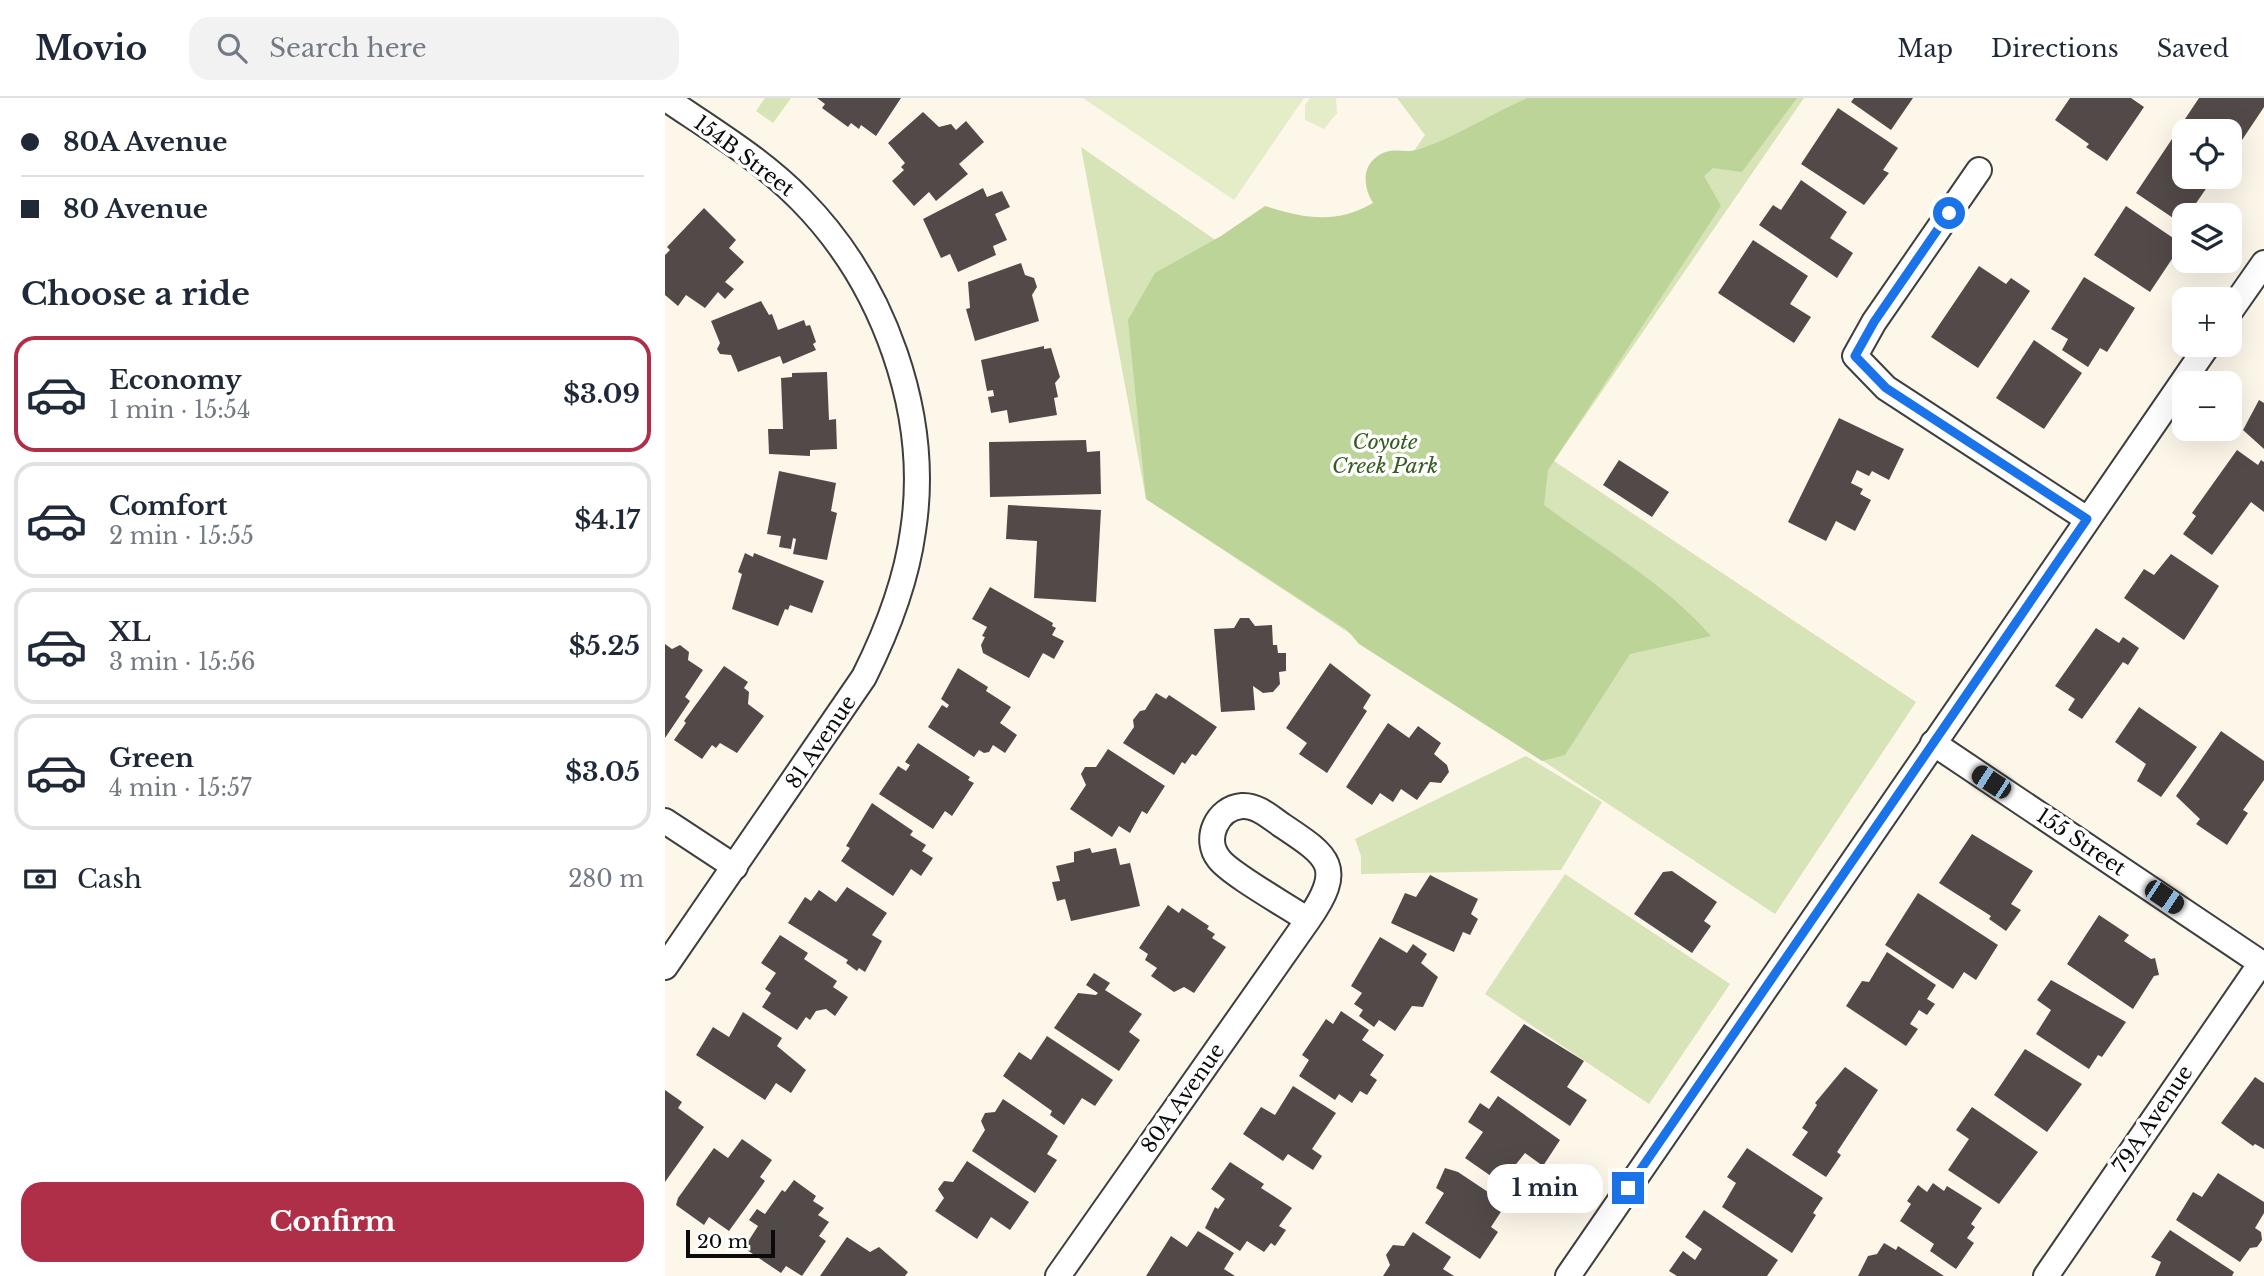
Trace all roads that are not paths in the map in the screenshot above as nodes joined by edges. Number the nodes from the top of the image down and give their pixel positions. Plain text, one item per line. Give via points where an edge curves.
1 (665, 98) edge
2 (1979, 170) dead end
3 (2264, 263) edge
4 (2242, 294) edge
5 (2200, 357) edge
6 (916, 490) joint
7 (2087, 519) junction
8 (1933, 743) junction
9 (665, 821) edge
10 (735, 867) junction
11 (1308, 920) junction
12 (2262, 964) edge
13 (665, 967) edge
14 (1058, 1276) edge
15 (1568, 1276) edge
16 (2046, 1276) edge

1 - 6 street, 154B Street via 779,179 820,221 855,270 871,298 901,376 910,414
2 - 7 street via 1855,356 1886,388
3 - 4 street
5 - 7 street
6 - 10 street, 81 Avenue via 907,565 871,664
7 - 8 street
8 - 12 street, 155 Street
8 - 15 street
9 - 10 street
10 - 13 street, 81 Avenue
11 - 11 street, 80A Avenue via 1328,888 1327,863 1318,850 1259,809 1244,806 1221,816 1212,838 1220,861
11 - 14 street, 80A Avenue
12 - 16 street, 79A Avenue

